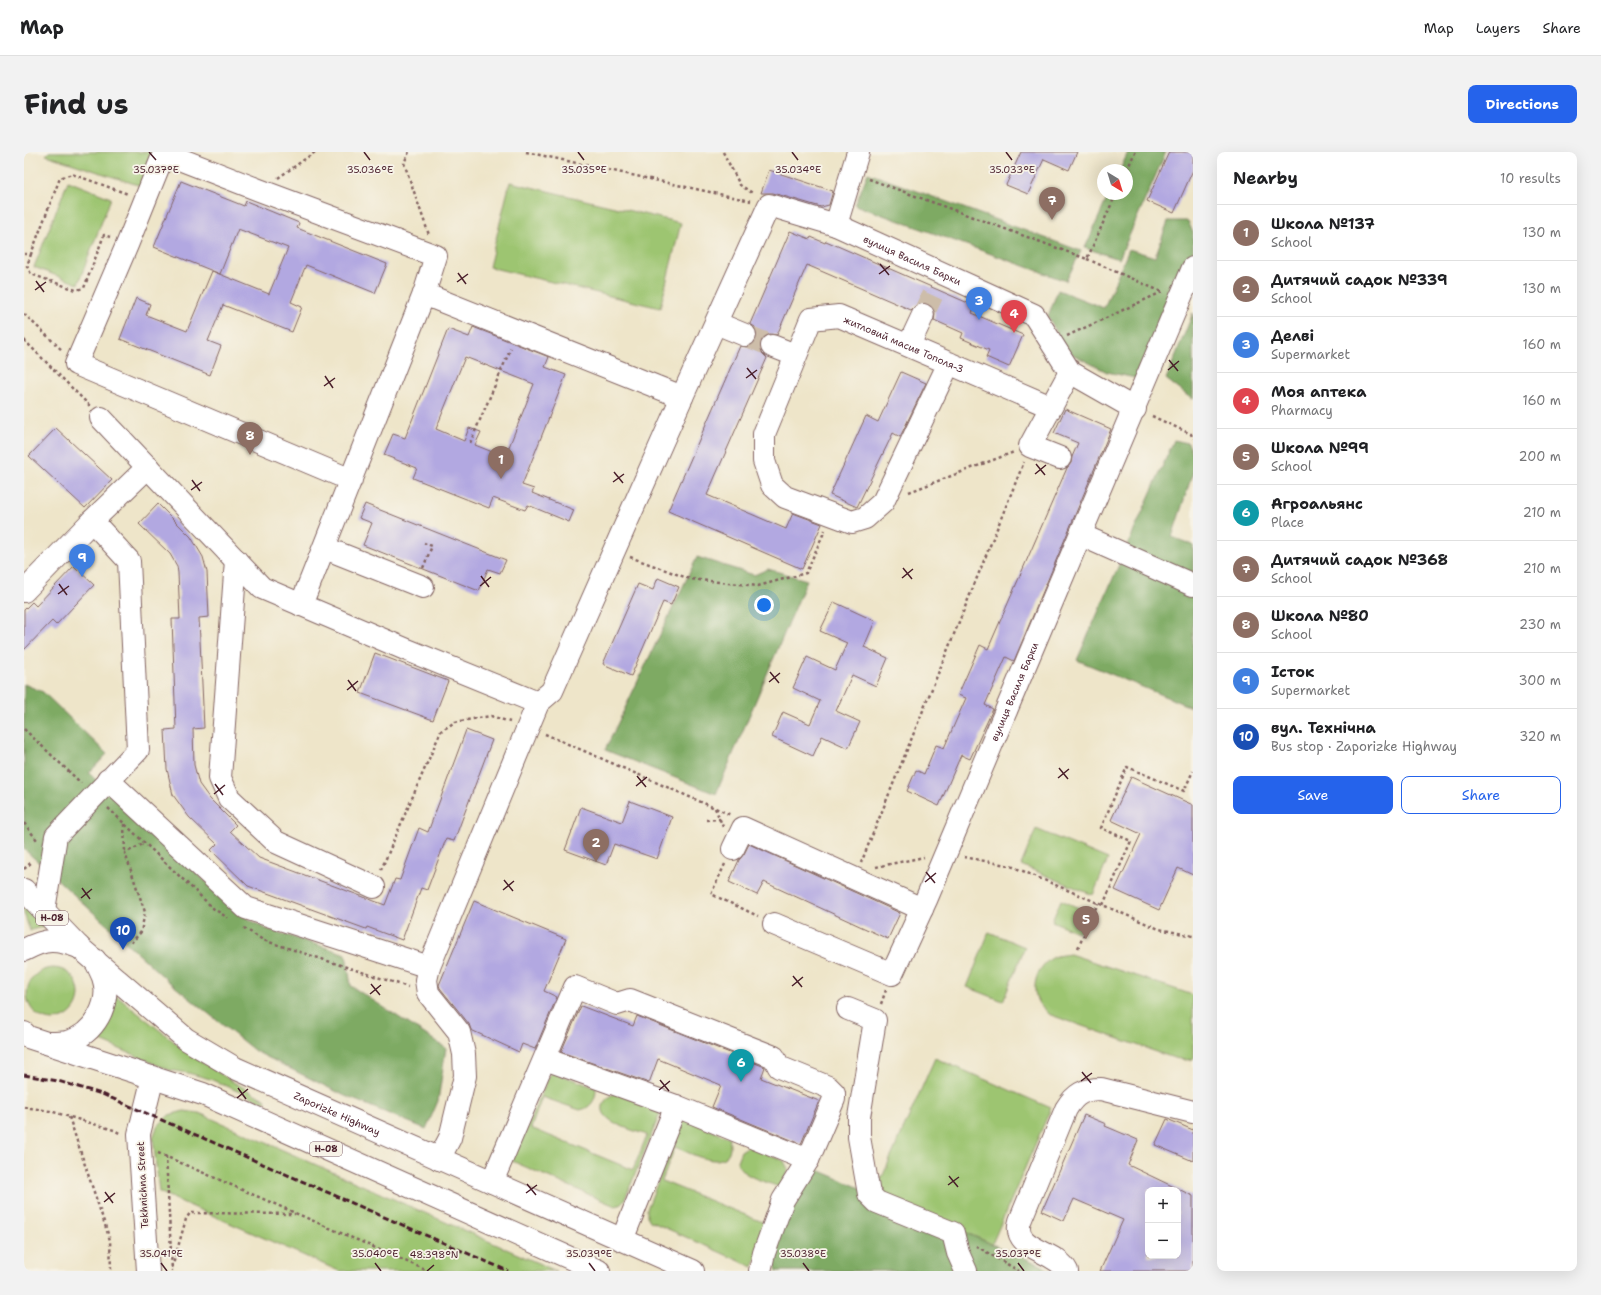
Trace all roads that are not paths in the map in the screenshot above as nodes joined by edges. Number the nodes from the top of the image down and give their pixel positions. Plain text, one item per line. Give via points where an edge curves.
1 (858, 152) edge
2 (836, 225) junction
3 (1191, 274) edge
4 (424, 294) junction
5 (1178, 299) edge
6 (923, 315) tunnel mouth
7 (716, 323) junction
8 (745, 335) tunnel mouth
9 (909, 345) junction
10 (772, 346) tunnel mouth
11 (795, 355) junction
12 (949, 363) junction
13 (1070, 372) junction
14 (682, 397) junction
15 (1050, 407) junction
16 (1135, 409) junction
17 (102, 418) road end
18 (1060, 458) dead end
19 (148, 467) junction
20 (351, 480) junction
21 (92, 521) junction
22 (1081, 535) junction
23 (325, 548) junction
24 (236, 560) junction
25 (1193, 585) edge
26 (420, 586) road end
27 (24, 591) edge
28 (301, 606) junction
29 (538, 703) junction
30 (108, 780) junction
31 (733, 849) road end
32 (374, 887) road end
33 (24, 890) edge
34 (922, 909) junction
35 (44, 910) junction
36 (774, 924) road end
37 (24, 950) edge
38 (87, 953) junction
39 (429, 967) junction
40 (848, 1009) dead end
41 (31, 1037) edge
42 (545, 1059) junction
43 (153, 1077) junction
44 (676, 1106) junction
45 (1193, 1112) edge
46 (439, 1159) junction
47 (808, 1160) junction
48 (492, 1182) junction
49 (622, 1240) junction
50 (148, 1271) edge
51 (599, 1271) edge
52 (693, 1271) edge
53 (760, 1271) edge
54 (966, 1271) edge
55 (1067, 1271) edge

1 - 2 main road
2 - 7 main road, вулиця Василя Барки via 769,205
2 - 13 main road, вулиця Василя Барки via 939,281 1034,315
3 - 5 main road, вулиця Василя Барки
4 - 14 main road
4 - 20 main road
4 - 20 main road via 436,256 164,153 128,245 76,364
5 - 16 main road, вулиця Василя Барки
6 - 9 main road
7 - 8 main road
7 - 14 main road
9 - 11 main road, житловий масив Тополя-3 via 839,316 810,319
9 - 12 main road, житловий масив Тополя-3
10 - 11 main road
11 - 12 main road, житловий масив Тополя-3 via 764,434 764,461 772,485 785,497 852,522 865,518 883,502
12 - 15 main road, житловий масив Тополя-3
13 - 15 main road
13 - 16 main road, вулиця Василя Барки
14 - 29 main road via 552,691
15 - 18 main road via 1030,446
16 - 22 main road, вулиця Василя Барки
17 - 19 main road
19 - 21 main road
19 - 24 main road
20 - 23 main road
21 - 27 main road
21 - 30 main road via 129,561 138,750
22 - 25 main road
22 - 34 main road, вулиця Василя Барки
23 - 26 main road
23 - 28 main road
24 - 28 main road via 262,588
24 - 32 main road via 220,778 229,798 276,842
28 - 29 main road
29 - 39 main road
30 - 35 main road via 56,836
30 - 39 main road via 246,908
31 - 34 main road via 743,828
33 - 35 main road, Zaporizke Highway / Н-08
34 - 36 main road, вулиця Василя Барки via 892,974
35 - 38 main road, Zaporizke Highway / Н-08
37 - 38 main road, Н-08 via 40,942 60,940
38 - 41 main road, Н-08 via 104,978 105,998 99,1017 86,1033 68,1042
38 - 46 main road, Zaporizke Highway / Н-08 via 186,1038 235,1068
39 - 46 main road via 426,980 428,993 459,1032 464,1054 465,1076 450,1138
40 - 54 main road via 875,1020 859,1118 859,1137 869,1194 877,1202 953,1233
41 - 43 main road, Н-08
42 - 44 main road
42 - 47 main road via 575,987 617,1004 630,1000 774,1057 779,1067 828,1087 834,1092 834,1099
42 - 48 main road
43 - 50 main road, Tekhnichna Street via 139,1134
43 - 51 main road, Н-08 via 203,1094
44 - 47 main road
44 - 49 main road
45 - 55 main road via 1101,1089 1080,1092 1071,1099 1020,1220 1018,1231 1026,1242 1057,1261
46 - 48 main road, Zaporizke Highway / Н-08
47 - 53 main road via 783,1200 764,1252
48 - 49 main road, Zaporizke Highway / Н-08
49 - 52 main road, Zaporizke Highway / Н-08

